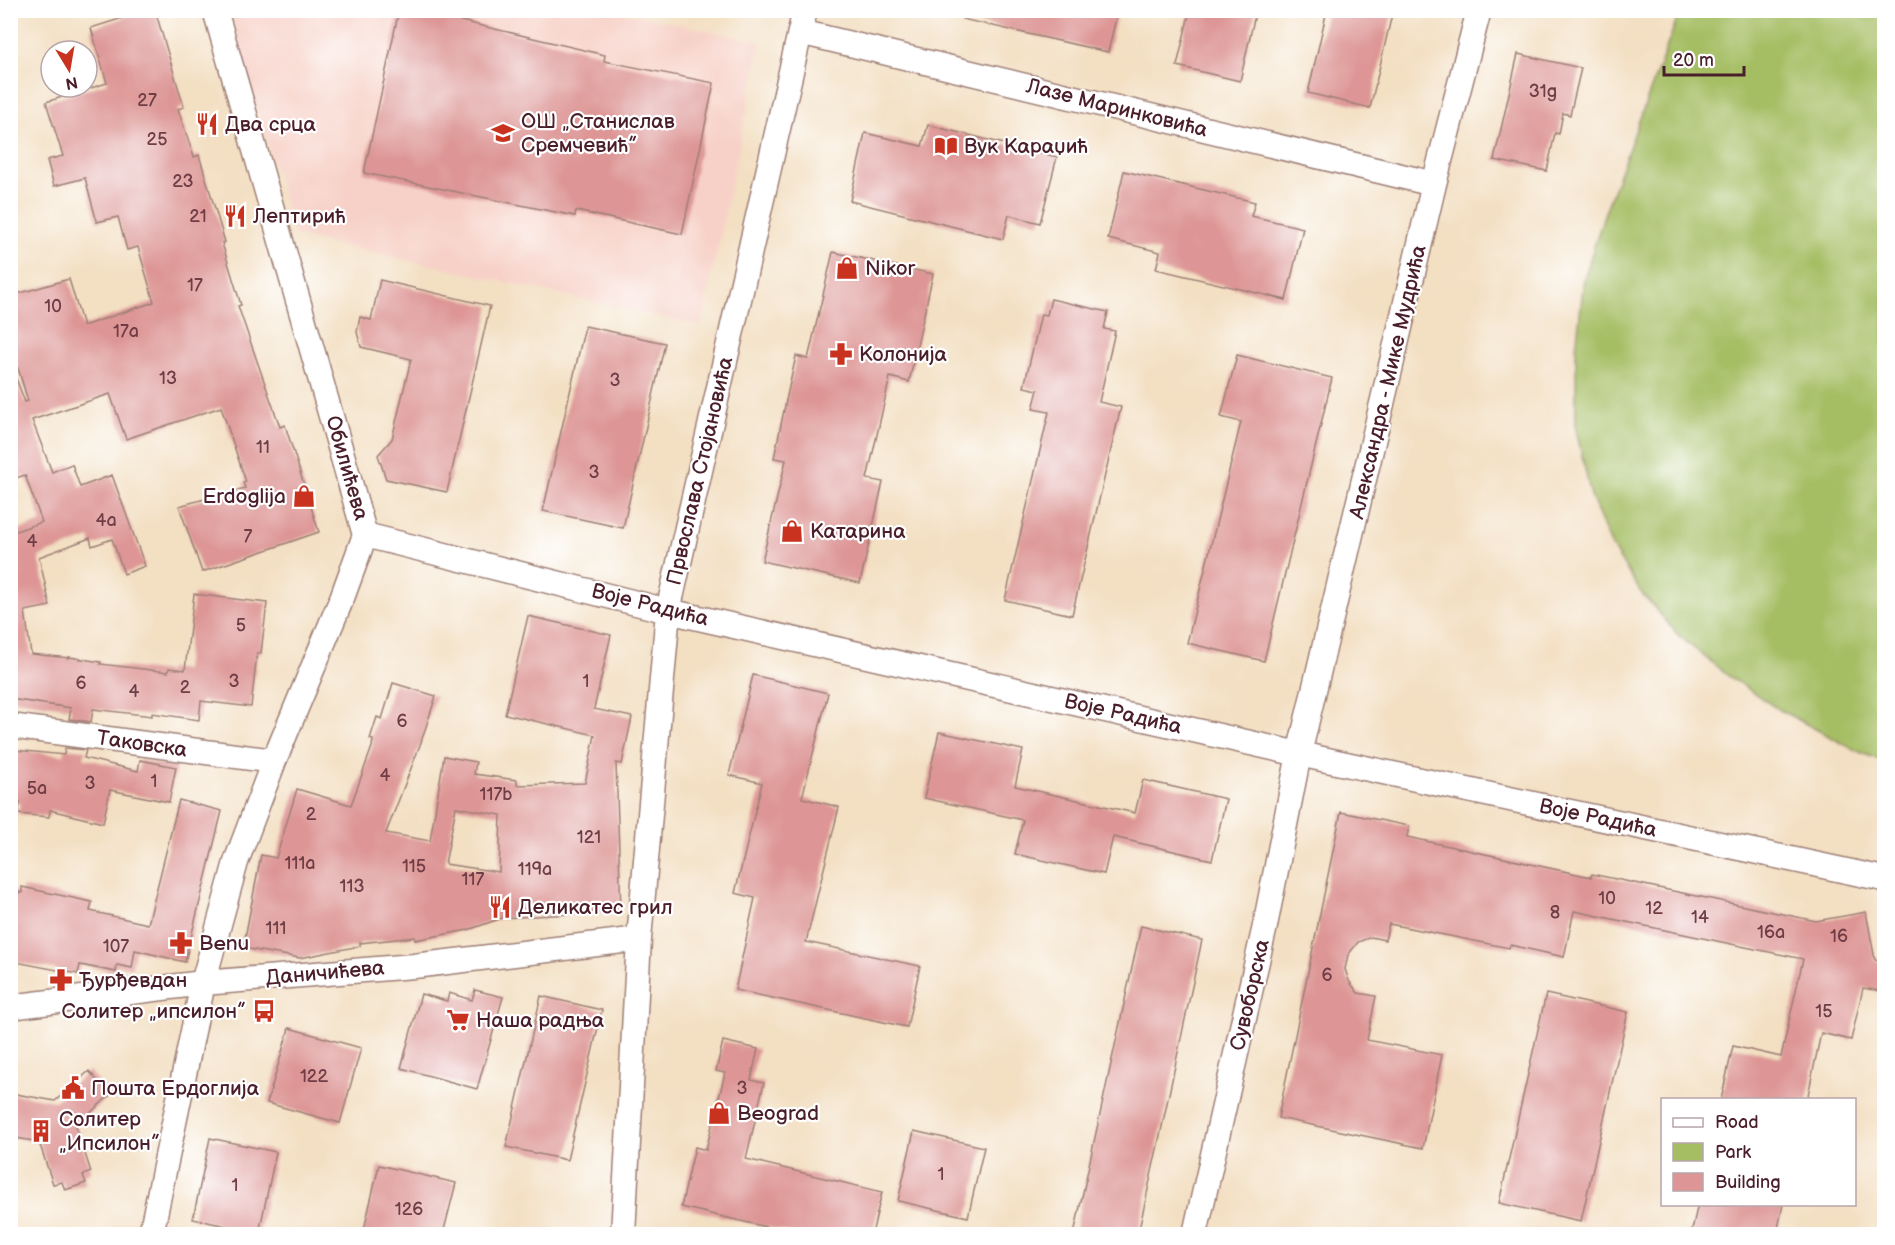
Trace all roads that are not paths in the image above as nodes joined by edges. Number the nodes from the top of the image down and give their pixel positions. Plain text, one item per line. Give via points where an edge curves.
1 (215, 10) edge
2 (1479, 10) edge
3 (802, 21) edge
4 (1434, 184) junction
5 (366, 535) junction
6 (668, 611) junction
7 (10, 726) edge
8 (1299, 754) junction
9 (274, 761) junction
10 (1884, 879) edge
11 (639, 939) junction
12 (202, 983) junction
13 (10, 1006) edge
14 (151, 1234) edge
15 (623, 1234) edge
16 (1195, 1234) edge

1 - 5 street, Обилићева
2 - 4 street, Александра - Мике Мудрића
3 - 4 street, Лазе Маринковића
3 - 6 street, Првослава Стојановића
4 - 8 street, Александра - Мике Мудрића
5 - 6 street, Воје Радића
5 - 9 street, Обилићева
6 - 8 street, Воје Радића
6 - 11 street, Првослава Стојановића
7 - 9 street, Таковска
8 - 10 street, Воје Радића
8 - 16 street, Сувоборска via 1265,926
9 - 12 street, Обилићева via 236,862
11 - 12 street, Даничићева via 414,966
11 - 15 street, Првослава Стојановића
12 - 13 street, Даничићева
12 - 14 street, Обилићева

